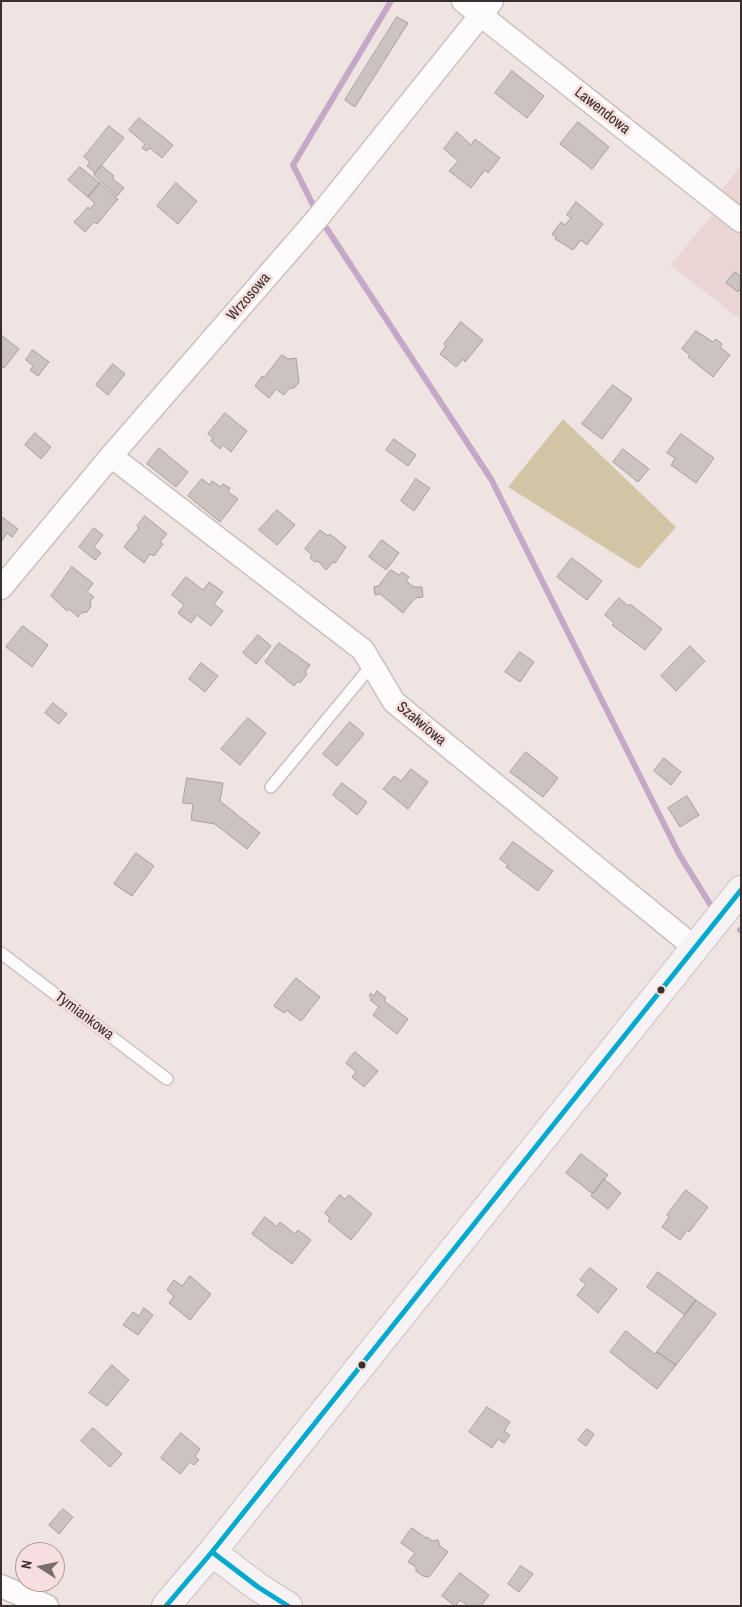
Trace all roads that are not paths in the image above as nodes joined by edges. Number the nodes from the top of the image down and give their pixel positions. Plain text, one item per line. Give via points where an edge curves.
1 (463, 1) edge
2 (486, 8) edge
3 (741, 221) edge
4 (110, 456) junction
5 (1, 588) edge
6 (372, 665) junction
7 (271, 787) dead end
8 (741, 890) edge
9 (694, 947) junction
10 (1, 953) edge
11 (167, 1079) dead end
12 (212, 1552) junction
13 (1, 1586) edge
14 (47, 1606) edge
15 (166, 1606) edge
16 (288, 1606) edge

1 - 2 street, Lawendowa
2 - 3 street, Lawendowa
2 - 4 street, Wrzosowa via 316,220
4 - 5 street, Wrzosowa
4 - 6 street, Szałwiowa via 363,650
6 - 7 lane
6 - 9 street, Szałwiowa via 394,702
8 - 9 main road
9 - 12 main road
10 - 11 lane, Tymiankowa
12 - 15 main road
12 - 16 main road via 258,1588
13 - 14 street

